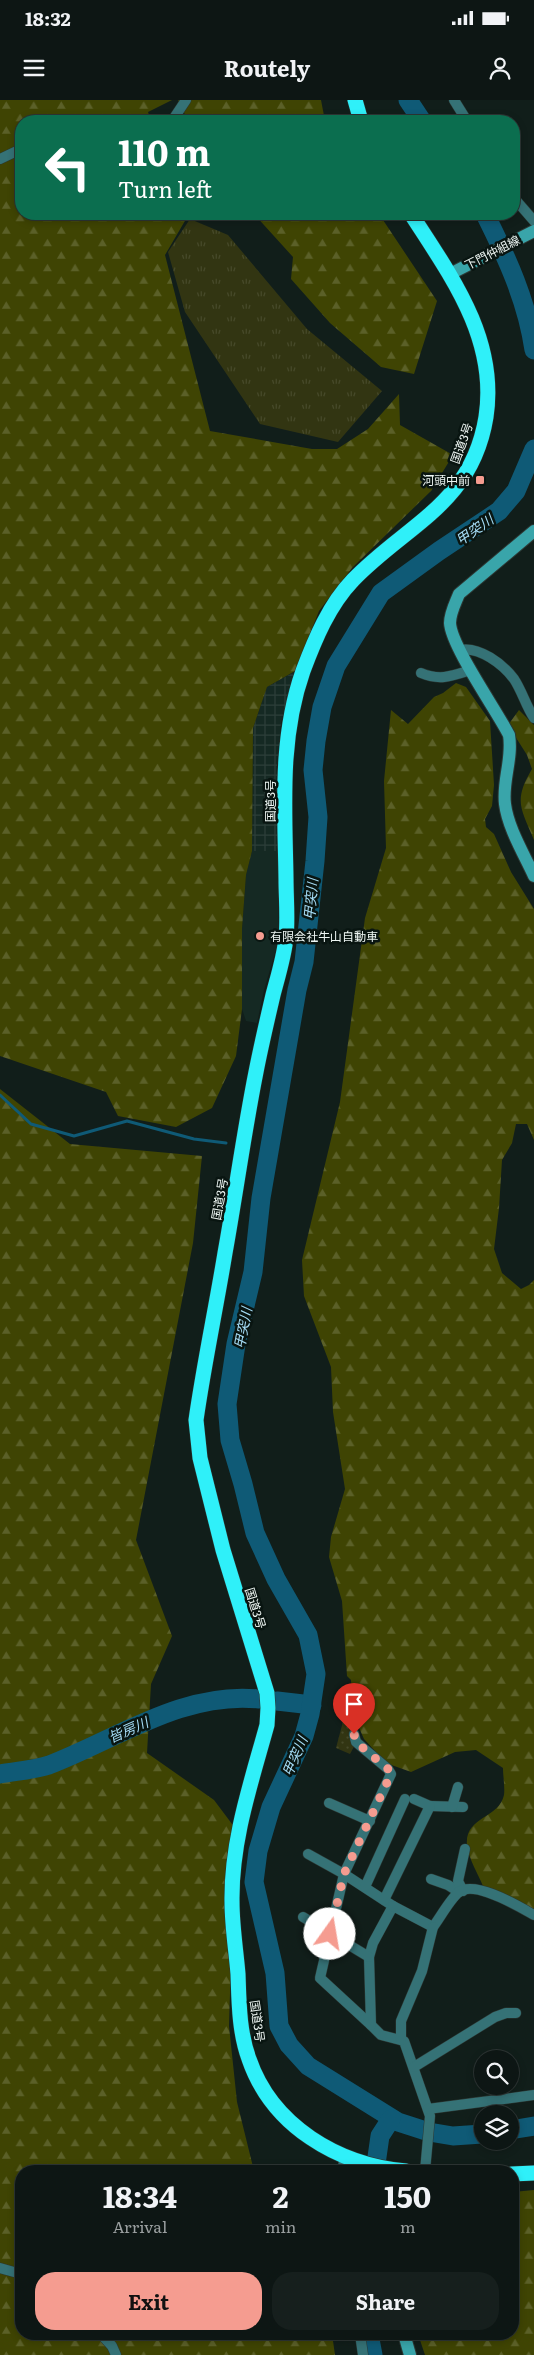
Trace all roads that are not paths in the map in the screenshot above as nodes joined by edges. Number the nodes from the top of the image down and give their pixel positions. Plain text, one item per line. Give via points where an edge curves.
1 (186, 100) edge
2 (355, 100) edge
3 (454, 100) edge
4 (176, 115) edge
5 (359, 115) edge
6 (463, 115) edge
7 (15, 152) edge
8 (0, 159) edge
9 (520, 207) edge
10 (415, 220) edge
11 (534, 228) edge
12 (450, 274) junction
13 (534, 531) edge
14 (460, 650) junction
15 (471, 670) junction
16 (420, 673) dead end
17 (534, 718) edge
18 (534, 876) edge
19 (354, 1734) dead end
20 (458, 1787) dead end
21 (328, 1803) dead end
22 (430, 1806) junction
23 (452, 1807) junction
24 (463, 1808) dead end
25 (370, 1821) junction
26 (465, 1850) dead end
27 (308, 1854) dead end
28 (344, 1874) junction
29 (431, 1879) dead end
30 (365, 1887) junction
31 (461, 1891) junction
32 (384, 1900) junction
33 (393, 1906) junction
34 (534, 1915) edge
35 (303, 1918) dead end
36 (433, 1927) junction
37 (330, 1934) junction
38 (369, 1957) junction
39 (516, 2012) dead end
40 (371, 2025) junction
41 (401, 2040) junction
42 (414, 2067) junction
43 (534, 2095) edge
44 (429, 2112) junction
45 (343, 2164) edge
46 (367, 2165) edge
47 (426, 2165) edge
48 (534, 2173) edge
49 (519, 2174) edge
50 (0, 2268) edge
51 (15, 2272) edge
52 (106, 2340) edge
53 (361, 2340) edge
54 (406, 2340) edge
55 (116, 2355) edge
56 (363, 2355) edge
57 (410, 2355) edge

1 - 4 street
2 - 5 highway
3 - 6 street
7 - 8 street
9 - 11 street
10 - 12 highway, 国道3号
11 - 12 street, 下門仲組線
12 - 45 highway, 国道3号 via 472,315 483,346 488,377 486,418 478,448 455,490 377,558 340,596 315,641 293,703 285,761 286,938 255,1075 196,1420 200,1458 225,1558 268,1708 267,1725 240,1825 232,1883 243,2038 254,2073 277,2108 300,2131
13 - 14 street via 460,594 453,607 450,625
14 - 15 street
14 - 17 street via 469,648 486,654 513,678
15 - 16 street via 447,678
15 - 18 street via 509,735 511,747 505,805
19 - 25 street via 356,1742 391,1774
20 - 23 street
21 - 25 street
22 - 23 street
22 - 30 street via 409,1799
22 - 32 street
23 - 24 street
25 - 28 street
26 - 31 street via 458,1881
27 - 28 street
28 - 30 street
28 - 37 street
29 - 31 street
30 - 32 street
31 - 34 street via 470,1888 490,1893
31 - 36 street
32 - 33 street
33 - 36 street
33 - 38 street
35 - 37 street
36 - 41 street via 422,1971 401,2021
37 - 38 street
37 - 40 street via 320,1978
38 - 40 street
39 - 42 street via 495,2017
40 - 41 street via 381,2035
41 - 42 street
42 - 44 street
43 - 44 street
44 - 47 street
45 - 46 highway, 国道3号
48 - 49 highway
50 - 51 street
52 - 55 street
53 - 56 street
54 - 57 street

